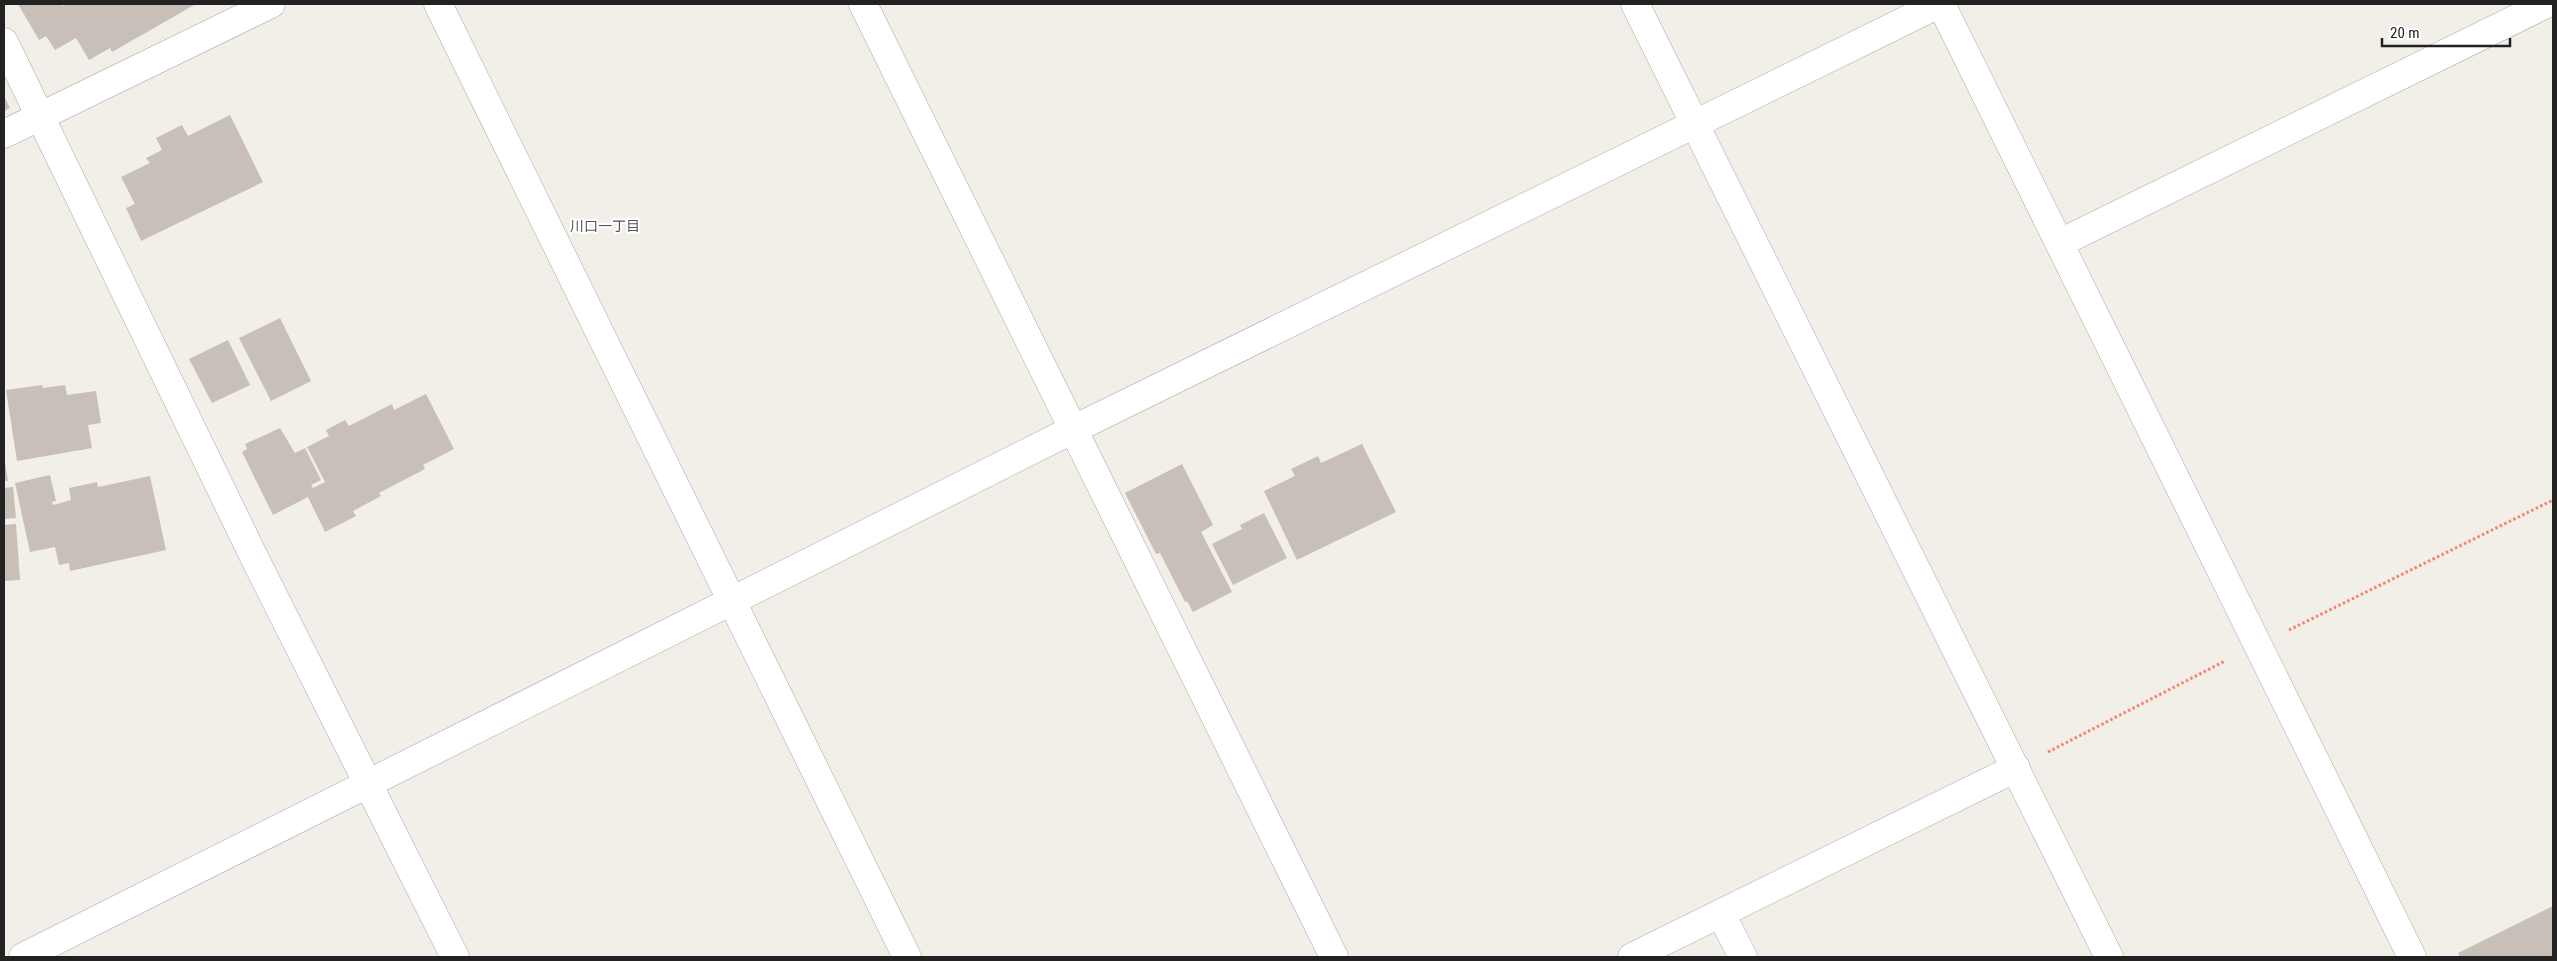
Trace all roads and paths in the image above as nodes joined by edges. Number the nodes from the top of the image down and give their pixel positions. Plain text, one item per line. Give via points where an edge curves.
1 (271, 4) edge
2 (438, 4) edge
3 (863, 4) edge
4 (1635, 4) edge
5 (1940, 4) edge
6 (2546, 4) edge
7 (4, 42) edge
8 (40, 115) junction
9 (1694, 122) junction
10 (4, 134) edge
11 (2060, 243) junction
12 (1072, 430) junction
13 (733, 601) junction
14 (2016, 768) junction
15 (368, 786) junction
16 (1721, 914) junction
17 (23, 957) edge
18 (455, 957) edge
19 (907, 957) edge
20 (1334, 957) edge
21 (1632, 957) edge
22 (1743, 957) edge
23 (2109, 957) edge
24 (2412, 957) edge

1 - 8 street
2 - 13 street
3 - 12 street
4 - 9 street
5 - 9 street
5 - 11 street
6 - 11 street
7 - 8 street
8 - 10 street
8 - 15 street
9 - 12 street
9 - 14 street
11 - 24 street
12 - 13 street
12 - 20 street
13 - 15 street
13 - 19 street
14 - 16 street
14 - 23 street
15 - 17 street
15 - 18 street
16 - 21 street
16 - 22 street

